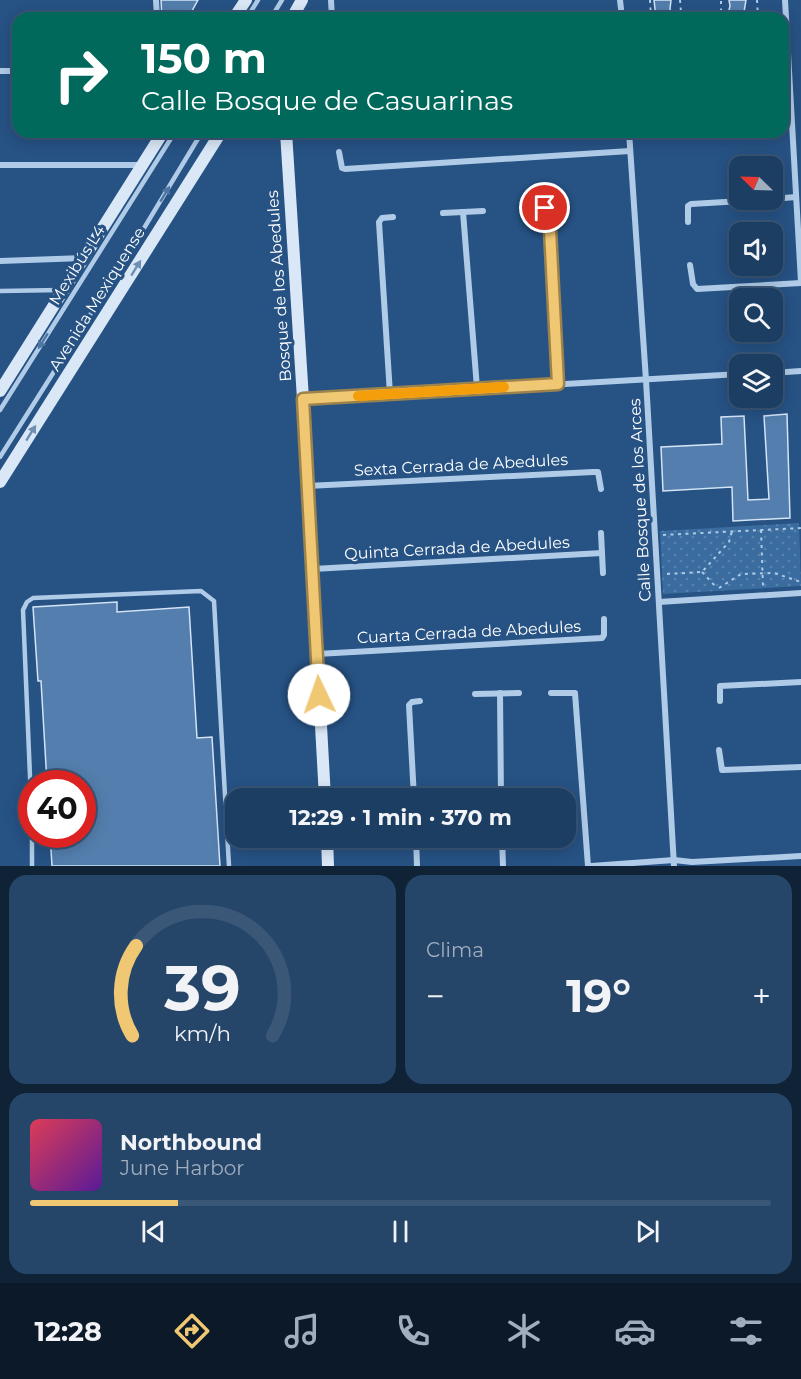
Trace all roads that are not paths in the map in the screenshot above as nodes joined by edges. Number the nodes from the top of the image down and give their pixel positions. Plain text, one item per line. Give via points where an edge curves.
1 (789, 57) edge
2 (789, 114) edge
3 (793, 114) junction
4 (159, 138) edge
5 (171, 138) edge
6 (198, 138) edge
7 (217, 138) edge
8 (286, 138) edge
9 (629, 138) edge
10 (797, 148) edge
11 (630, 151) junction
12 (339, 152) dead end
13 (0, 165) edge
14 (143, 165) junction
15 (796, 198) junction
16 (783, 199) edge
17 (729, 202) edge
18 (527, 209) dead end
19 (483, 211) dead end
20 (463, 212) junction
21 (442, 213) dead end
22 (393, 217) dead end
23 (688, 222) dead end
24 (85, 258) junction
25 (0, 261) edge
26 (690, 265) dead end
27 (801, 283) edge
28 (64, 290) junction
29 (0, 291) edge
30 (801, 371) edge
31 (783, 372) edge
32 (729, 375) edge
33 (646, 380) junction
34 (558, 384) junction
35 (477, 388) junction
36 (0, 391) edge
37 (390, 394) junction
38 (303, 399) junction
39 (0, 410) edge
40 (0, 457) edge
41 (0, 482) edge
42 (307, 486) junction
43 (602, 489) dead end
44 (601, 533) dead end
45 (602, 553) junction
46 (313, 569) junction
47 (603, 573) dead end
48 (801, 593) edge
49 (659, 602) junction
50 (604, 619) dead end
51 (317, 654) junction
52 (801, 682) edge
53 (500, 693) junction
54 (519, 693) dead end
55 (551, 693) dead end
56 (476, 694) dead end
57 (420, 701) dead end
58 (720, 701) dead end
59 (719, 750) dead end
60 (801, 767) edge
61 (30, 770) edge
62 (324, 788) edge
63 (413, 788) edge
64 (501, 788) edge
65 (32, 848) edge
66 (327, 848) edge
67 (416, 848) edge
68 (502, 848) edge
69 (801, 856) edge
70 (674, 863) edge
71 (32, 866) edge
72 (229, 866) edge
73 (328, 866) edge
74 (417, 866) edge
75 (503, 866) edge
76 (589, 866) edge

1 - 3 street
2 - 3 street
3 - 10 street
4 - 14 main road, Avenida Mexiquense
5 -> 39 lane, Mexibús L4
40 -> 6 lane
41 -> 7 main road, Avenida Mexiquense
8 - 38 main road, Bosque de los Abedules
9 - 11 street, Calle Bosque de los Arces
10 - 15 street
11 - 12 street via 345,169 340,164
11 - 33 street, Calle Bosque de los Arces
13 - 14 street
14 - 24 main road, Avenida Mexiquense
15 - 16 street
15 - 27 street
17 - 23 street via 691,204
18 - 34 street via 549,211
19 - 20 street
20 - 21 street
20 - 35 street
22 - 37 street via 379,222
24 - 25 street
24 - 28 main road, Avenida Mexiquense
26 - 27 street via 697,289
28 - 29 lane
28 - 36 main road, Avenida Mexiquense
30 - 31 street
32 - 33 street
33 - 34 street
33 - 49 street, Calle Bosque de los Arces
34 - 35 street
35 - 37 street
37 - 38 street
38 - 42 main road, Bosque de los Abedules
42 - 43 street, Sexta Cerrada de Abedules via 598,472
42 - 46 main road, Bosque de los Abedules
44 - 45 street
45 - 46 street, Quinta Cerrada de Abedules
45 - 47 street
46 - 51 main road, Bosque de los Abedules
48 - 49 street
49 - 70 street, Calle Bosque de los Arces
50 - 51 street, Cuarta Cerrada de Abedules via 602,638
51 - 62 main road, Bosque de los Abedules
52 - 58 street via 720,686
53 - 54 street
53 - 56 street
53 - 64 street
55 - 76 street via 575,693
57 - 63 street via 409,705
59 - 60 street via 722,770
61 - 72 lane via 23,610 27,602 33,598 201,591 213,601
65 - 71 lane
66 - 73 main road
67 - 74 street
68 - 75 street
69 - 70 street
70 - 76 street

